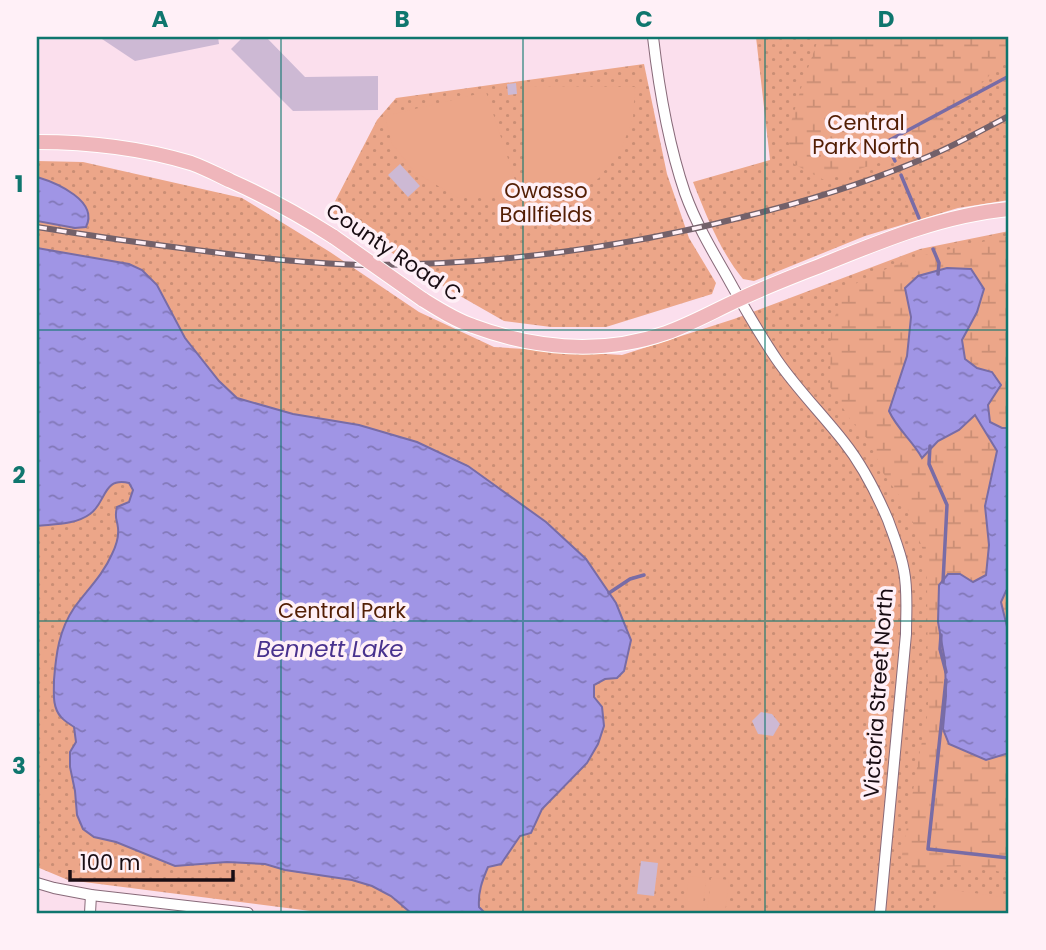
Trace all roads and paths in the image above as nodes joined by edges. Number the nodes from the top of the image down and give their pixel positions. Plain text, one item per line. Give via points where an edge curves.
1 (653, 37) edge
2 (37, 142) edge
3 (1009, 209) edge
4 (740, 299) junction
5 (37, 883) edge
6 (91, 895) junction
7 (90, 913) edge
8 (248, 913) edge
9 (880, 913) edge

1 - 4 street, Victoria Street North via 662,103 685,192
2 - 4 main road, County Road C, bridge via 120,147 194,164 299,215 448,315 522,341 575,348 653,337
3 - 4 main road, County Road C via 979,212 882,241
4 - 9 street, Victoria Street North via 789,377 859,461 895,538 905,572 906,634
5 - 6 street
6 - 7 street
6 - 8 street

